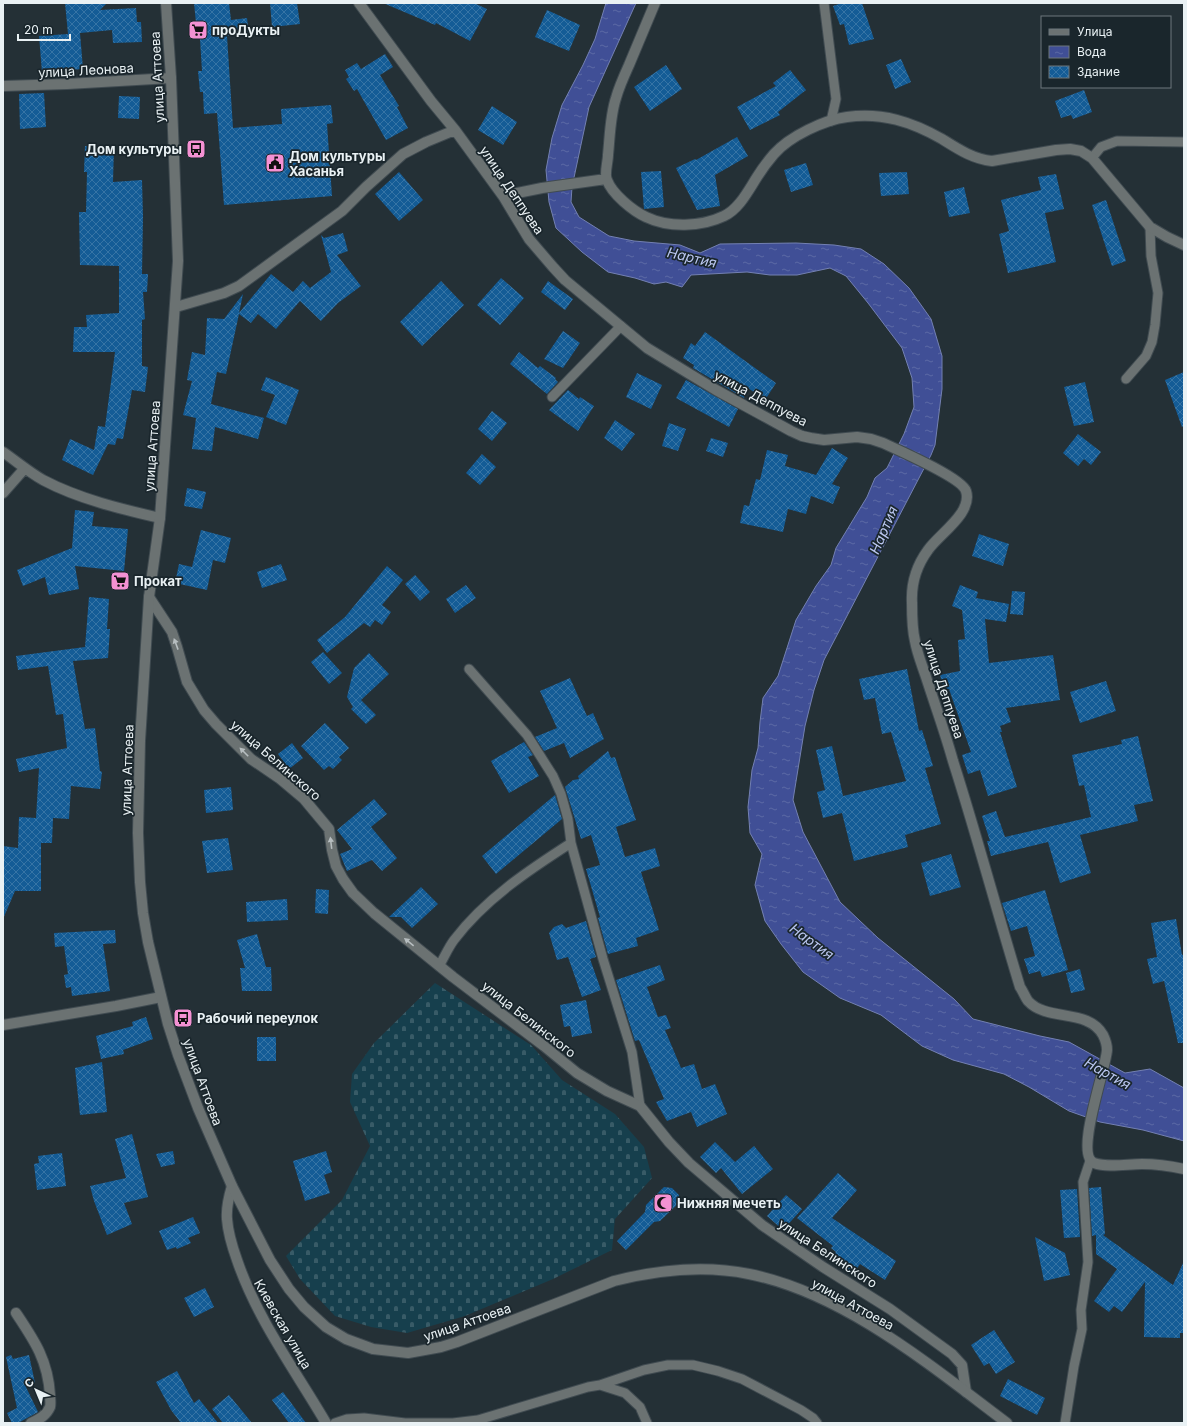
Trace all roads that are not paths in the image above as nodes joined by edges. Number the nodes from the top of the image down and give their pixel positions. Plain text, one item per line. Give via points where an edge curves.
1 (166, 3) edge
2 (359, 3) edge
3 (655, 3) edge
4 (824, 3) edge
5 (171, 78) junction
6 (3, 86) edge
7 (831, 121) junction
8 (455, 130) junction
9 (1184, 142) edge
10 (1092, 158) junction
11 (606, 178) junction
12 (503, 196) junction
13 (1150, 227) junction
14 (1184, 245) edge
15 (176, 306) junction
16 (621, 326) junction
17 (1126, 380) dead end
18 (552, 397) dead end
19 (3, 452) edge
20 (25, 468) junction
21 (3, 493) edge
22 (160, 518) junction
23 (150, 597) junction
24 (469, 669) dead end
25 (571, 843) junction
26 (439, 966) junction
27 (161, 997) junction
28 (3, 1025) edge
29 (640, 1106) junction
30 (1090, 1161) junction
31 (1184, 1169) edge
32 (232, 1186) junction
33 (16, 1312) dead end
34 (600, 1385) junction
35 (966, 1392) junction
36 (31, 1423) edge
37 (326, 1423) edge
38 (335, 1423) edge
39 (647, 1423) edge
40 (816, 1423) edge
41 (1006, 1423) edge
42 (1064, 1423) edge

1 - 5 street, улица Аттоева
2 - 8 street, улица Деппуева
3 - 11 street via 616,98 610,126
4 - 7 lane via 836,99
5 - 6 street, улица Леонова
5 - 15 street, улица Аттоева via 178,261
7 - 10 street via 868,115 890,117 927,132 972,156 992,161 1070,149
7 - 11 street via 794,138 775,153 734,208 725,216 712,221 685,225 655,222 639,214 620,198
8 - 12 street, улица Деппуева
8 - 15 street via 403,154 342,211 238,286 224,293
9 - 10 lane via 1117,141 1101,147
10 - 13 street
11 - 12 street
12 - 16 street, улица Деппуева via 529,239 553,267
13 - 14 street
13 - 17 lane via 1151,256 1158,293 1155,325 1146,356
15 - 22 street, улица Аттоева
16 - 18 lane
16 - 30 street, улица Деппуева via 647,348 791,431 824,440 852,437 883,443 950,476 966,490 967,497 963,510 928,550 916,571 911,601 914,641 954,762 1020,987 1027,1000 1036,1007 1084,1020 1095,1026 1103,1035 1107,1048 1087,1131 1086,1146
19 - 20 street
20 - 21 street
20 - 22 street via 44,480 78,494 122,509
22 - 23 street, улица Аттоева
26 -> 23 street, улица Белинского via 374,914 353,893 336,866 329,829 304,799 251,759 204,710 187,682 172,632
23 - 27 street, улица Аттоева via 140,741 139,854 143,913
24 - 25 lane via 526,735 553,776 568,819
25 - 26 lane via 512,883 474,916 453,941
25 - 29 lane via 632,1052
26 - 29 street, улица Белинского via 577,1073 607,1091
27 - 28 street
27 - 32 street, улица Аттоева via 178,1055
29 - 35 street, улица Белинского via 689,1163 762,1225 890,1309 959,1360
30 - 31 street via 1106,1165 1155,1164
30 - 42 lane via 1083,1182 1088,1262 1081,1310 1082,1329
32 - 35 street, улица Аттоева via 279,1277 304,1307 326,1327 346,1339 373,1349 408,1353 441,1347 614,1281 676,1271 716,1270 756,1276 814,1294 904,1347
32 - 37 street, Киевская улица via 228,1202 228,1230 244,1283 261,1316
33 - 36 street via 38,1345 50,1383 50,1408 44,1416
34 - 38 lane via 478,1420 405,1423 364,1418
34 - 39 lane via 625,1393 640,1407
34 - 40 lane via 644,1370 693,1364 742,1379 801,1410
35 - 41 street, улица Аттоева

